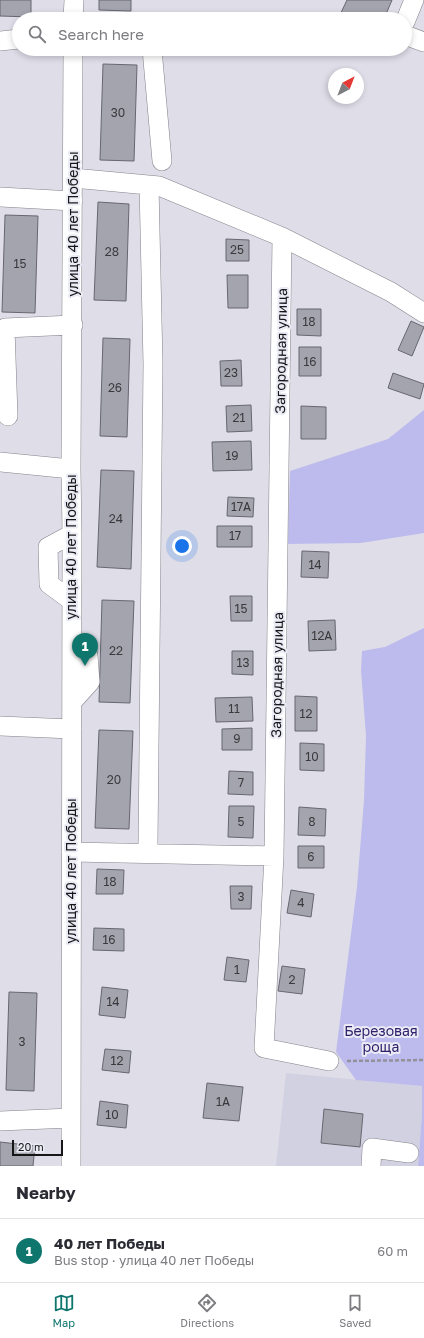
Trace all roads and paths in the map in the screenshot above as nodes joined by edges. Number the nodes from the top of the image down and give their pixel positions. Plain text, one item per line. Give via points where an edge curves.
1 (74, 0) edge
2 (414, 0) edge
3 (74, 12) edge
4 (409, 12) edge
5 (412, 38) edge
6 (12, 40) edge
7 (0, 41) edge
8 (424, 42) edge
9 (73, 56) edge
10 (153, 56) edge
11 (162, 161) dead end
12 (73, 178) junction
13 (149, 185) junction
14 (0, 197) edge
15 (73, 201) junction
16 (282, 237) junction
17 (424, 312) edge
18 (73, 325) junction
19 (8, 416) dead end
20 (0, 462) edge
21 (71, 469) junction
22 (0, 726) edge
23 (72, 730) junction
24 (148, 845) dead end
25 (71, 852) junction
26 (274, 856) junction
27 (424, 1060) edge
28 (328, 1061) joint
29 (71, 1118) junction
30 (0, 1121) edge
31 (409, 1153) dead end
32 (71, 1166) edge
33 (371, 1166) edge

1 - 3 street
2 - 4 street
5 - 8 street
6 - 7 street
9 - 12 street, улица 40 лет Победы
10 - 11 street
12 - 13 street
12 - 15 street, улица 40 лет Победы
13 - 16 street via 159,186
13 - 24 street via 153,364
14 - 15 street
15 - 18 street, улица 40 лет Победы
16 - 17 street via 391,292
16 - 26 street, Загородная улица
18 - 19 street via 5,328
18 - 21 street, улица 40 лет Победы
20 - 21 street
21 - 23 street, улица 40 лет Победы
22 - 23 street
23 - 25 street, улица 40 лет Победы
25 - 26 street
25 - 29 street, улица 40 лет Победы
26 - 28 street, Загородная улица via 264,1048
27 - 28 path
29 - 30 street
29 - 32 street, улица 40 лет Победы
31 - 33 street via 372,1148

